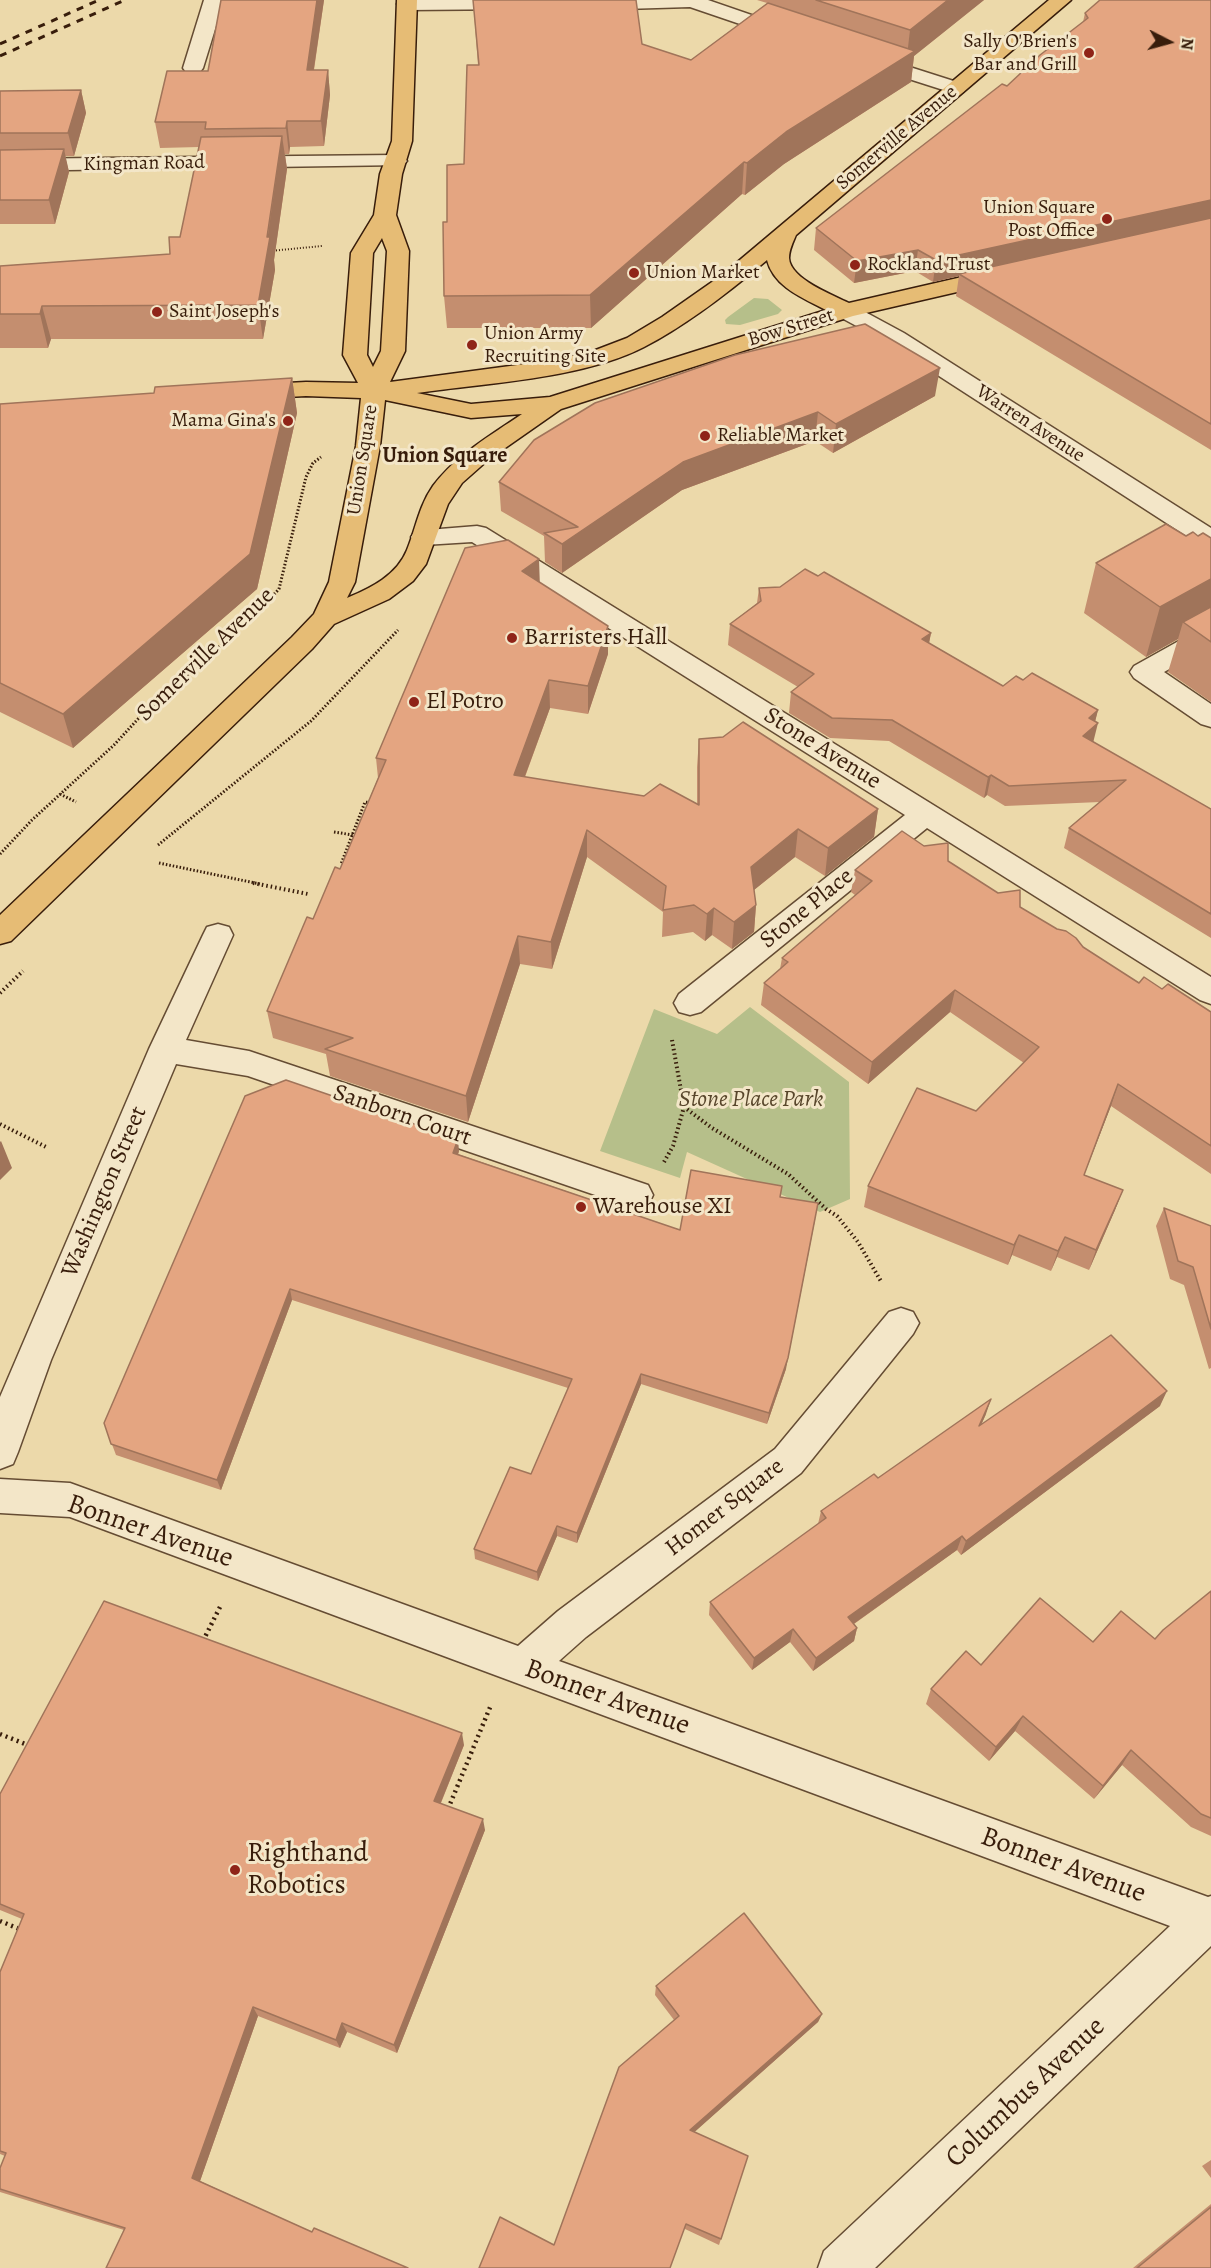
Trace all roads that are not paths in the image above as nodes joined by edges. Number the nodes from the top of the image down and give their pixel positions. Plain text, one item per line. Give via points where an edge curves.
1 (214, 0) edge
2 (1061, 0) edge
3 (692, 1) edge
4 (407, 2) edge
5 (568, 5) edge
6 (534, 6) edge
7 (804, 39) edge
8 (849, 53) edge
9 (193, 68) edge
10 (956, 88) junction
11 (396, 161) junction
12 (0, 165) edge
13 (385, 215) junction
14 (788, 229) junction
15 (1018, 272) edge
16 (846, 311) junction
17 (374, 391) junction
18 (225, 394) edge
19 (552, 404) junction
20 (424, 537) junction
21 (1211, 540) edge
22 (325, 618) junction
23 (1211, 634) edge
24 (1211, 717) edge
25 (925, 814) junction
26 (0, 933) edge
27 (218, 934) dead end
28 (1211, 992) edge
29 (690, 1003) road end
30 (165, 1049) junction
31 (636, 1195) dead end
32 (901, 1323) road end
33 (0, 1452) edge
34 (0, 1496) edge
35 (523, 1667) junction
36 (1210, 1918) edge
37 (841, 2268) edge

1 - 9 street
2 - 10 main road, Somerville Avenue
3 - 5 street
3 - 7 street
4 - 6 street
4 - 11 main road via 403,133
8 - 10 street
10 - 14 main road, Somerville Avenue
11 - 12 street, Kingman Road
11 - 13 main road
13 - 17 main road via 398,251 393,351
13 - 17 main road via 362,252 355,355
14 - 16 main road via 778,253 778,264 785,274
14 - 17 main road, Union Square via 730,280 621,350 555,367
15 - 16 main road, Bow Street
16 - 19 main road, Bow Street
16 - 21 street, Warren Avenue via 896,338
17 - 18 main road via 306,389
17 - 19 main road, Bow Street via 471,411
17 - 22 main road, Union Square via 345,570
19 - 20 main road via 453,480 434,504
20 - 22 main road via 412,565 390,586
20 - 25 street, Stone Avenue via 477,534
22 - 26 main road, Union Square
23 - 24 street via 1144,672
25 - 28 street, Stone Avenue
25 - 29 street, Stone Place
27 - 30 street, Washington Street
30 - 31 street, Sanborn Court via 249,1064
30 - 33 street, Washington Street via 16,1405
32 - 35 street, Homer Square via 788,1461 572,1624
34 - 35 street, Bonner Avenue via 70,1500
35 - 36 street, Bonner Avenue
36 - 37 street, Columbus Avenue

